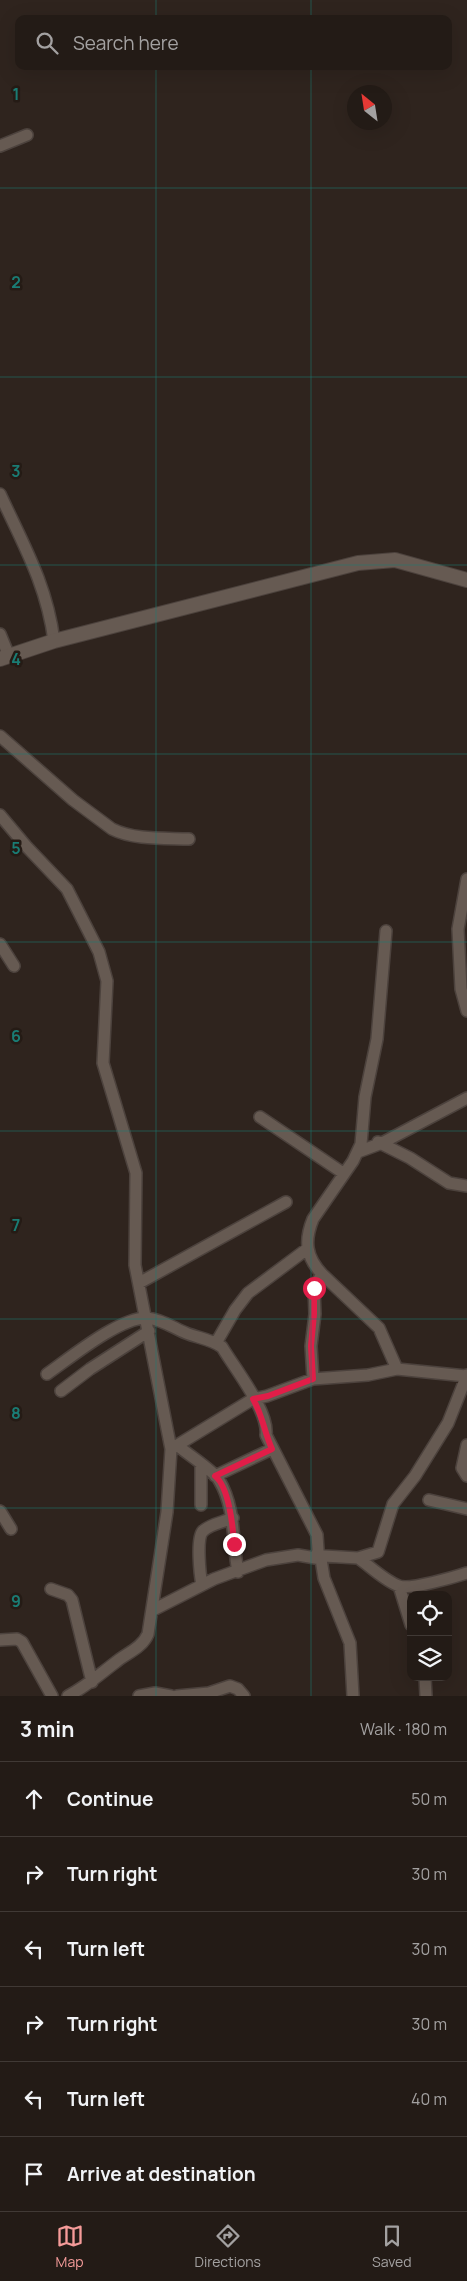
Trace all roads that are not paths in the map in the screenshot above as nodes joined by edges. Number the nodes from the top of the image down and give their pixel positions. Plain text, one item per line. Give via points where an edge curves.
1 (27, 135) dead end
2 (0, 146) edge
3 (0, 494) edge
4 (467, 580) edge
5 (0, 634) edge
6 (54, 641) junction
7 (4, 657) edge
8 (0, 736) edge
9 (0, 815) edge
10 (188, 839) dead end
11 (467, 879) edge
12 (386, 931) dead end
13 (0, 944) edge
14 (14, 966) dead end
15 (467, 1012) edge
16 (467, 1098) edge
17 (260, 1118) dead end
18 (361, 1138) junction
19 (382, 1143) junction
20 (358, 1152) junction
21 (343, 1173) junction
22 (467, 1186) edge
23 (286, 1202) dead end
24 (307, 1249) junction
25 (322, 1274) junction
26 (139, 1284) junction
27 (146, 1318) junction
28 (149, 1331) junction
29 (216, 1343) junction
30 (397, 1370) junction
31 (48, 1374) dead end
32 (467, 1375) edge
33 (313, 1379) junction
34 (61, 1391) dead end
35 (253, 1399) junction
36 (467, 1446) edge
37 (174, 1447) junction
38 (272, 1449) junction
39 (201, 1465) junction
40 (215, 1476) junction
41 (467, 1476) edge
42 (429, 1500) dead end
43 (202, 1505) dead end
44 (467, 1509) edge
45 (0, 1511) edge
46 (233, 1518) junction
47 (11, 1529) dead end
48 (358, 1558) junction
49 (318, 1559) junction
50 (238, 1572) junction
51 (467, 1573) edge
52 (202, 1585) junction
53 (398, 1586) junction
54 (51, 1589) dead end
55 (153, 1610) junction
56 (407, 1613) edge
57 (0, 1640) edge
58 (425, 1681) edge
59 (92, 1682) junction
60 (52, 1696) edge
61 (68, 1696) edge
62 (139, 1696) edge
63 (171, 1696) edge
64 (177, 1696) edge
65 (244, 1696) edge
66 (353, 1696) edge
67 (426, 1696) edge

1 - 2 street
3 - 6 street via 43,589
4 - 6 street via 395,560 358,563
5 - 7 street
6 - 7 street
8 - 10 street via 112,830 149,837
9 - 26 street via 66,889 99,952 107,981 103,1064 136,1173 135,1265
11 - 15 street via 458,929 461,989
12 - 18 street via 377,1039 366,1088
13 - 14 street
16 - 19 street
17 - 21 street
18 - 19 street
18 - 20 street
19 - 20 street
19 - 22 street via 449,1183
20 - 21 street
21 - 24 street via 313,1219
23 - 26 street
24 - 25 street
24 - 29 street via 248,1293
25 - 30 street via 380,1328
25 - 33 street via 314,1288
26 - 27 street
27 - 28 street
27 - 29 street
27 - 31 street via 118,1327
28 - 34 street
28 - 37 street
29 - 35 street via 222,1347
30 - 32 street
30 - 33 street
32 - 48 street via 448,1424 393,1504 378,1552
33 - 35 street
35 - 37 street
35 - 38 street via 261,1412
36 - 41 street via 462,1468
37 - 39 street
37 - 55 street
38 - 40 street
38 - 49 street via 317,1535
39 - 40 street
39 - 43 street
40 - 46 street via 220,1481
42 - 44 street
45 - 47 street
46 - 50 street
46 - 52 street via 204,1530 200,1535
48 - 49 street via 328,1556
48 - 53 street
49 - 50 street via 298,1555 266,1560
49 - 66 street via 350,1643
50 - 52 street
51 - 53 street
52 - 55 street
53 - 56 street
54 - 59 street via 68,1595 72,1600
55 - 59 street via 145,1640
57 - 60 street via 17,1639 22,1642
58 - 67 street
59 - 61 street
62 - 63 street via 154,1693
64 - 65 street via 209,1693 230,1686

